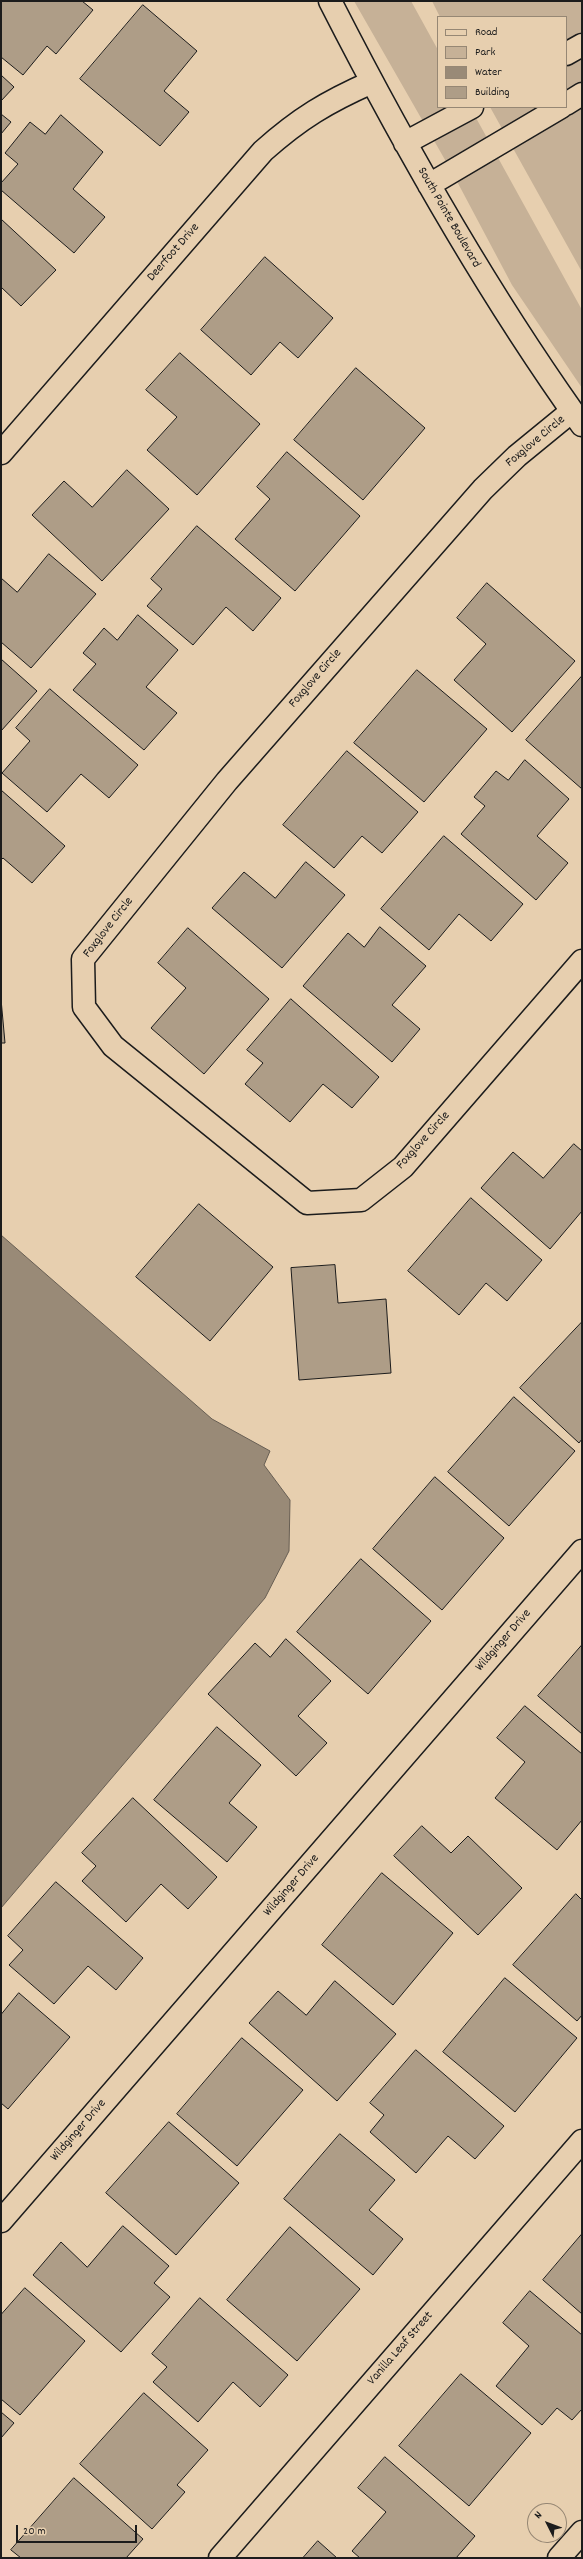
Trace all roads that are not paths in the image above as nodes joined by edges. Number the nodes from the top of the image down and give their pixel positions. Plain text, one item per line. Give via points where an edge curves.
1 (330, 1) edge
2 (582, 45) edge
3 (567, 53) edge
4 (372, 82) junction
5 (582, 94) edge
6 (567, 103) edge
7 (470, 108) edge
8 (559, 108) edge
9 (405, 143) junction
10 (429, 185) junction
11 (577, 418) edge
12 (1, 452) edge
13 (582, 962) edge
14 (582, 1551) edge
15 (582, 2141) edge
16 (1, 2221) edge
17 (582, 2532) edge
18 (220, 2558) edge
19 (559, 2558) edge

1 - 4 street, South Pointe Boulevard
2 - 3 street
4 - 9 street, South Pointe Boulevard
4 - 12 street, Deerfoot Drive via 332,100 296,122 263,150
5 - 6 street
7 - 9 street
8 - 10 street
9 - 10 street, South Pointe Boulevard
10 - 11 street, South Pointe Boulevard via 461,244 502,309
11 - 13 street, Foxglove Circle via 517,456 483,489 227,781 83,958 84,1007 113,1046 307,1203 361,1200 403,1167
14 - 16 street, Wildginger Drive
15 - 18 street, Vanilla Leaf Street
17 - 19 street

